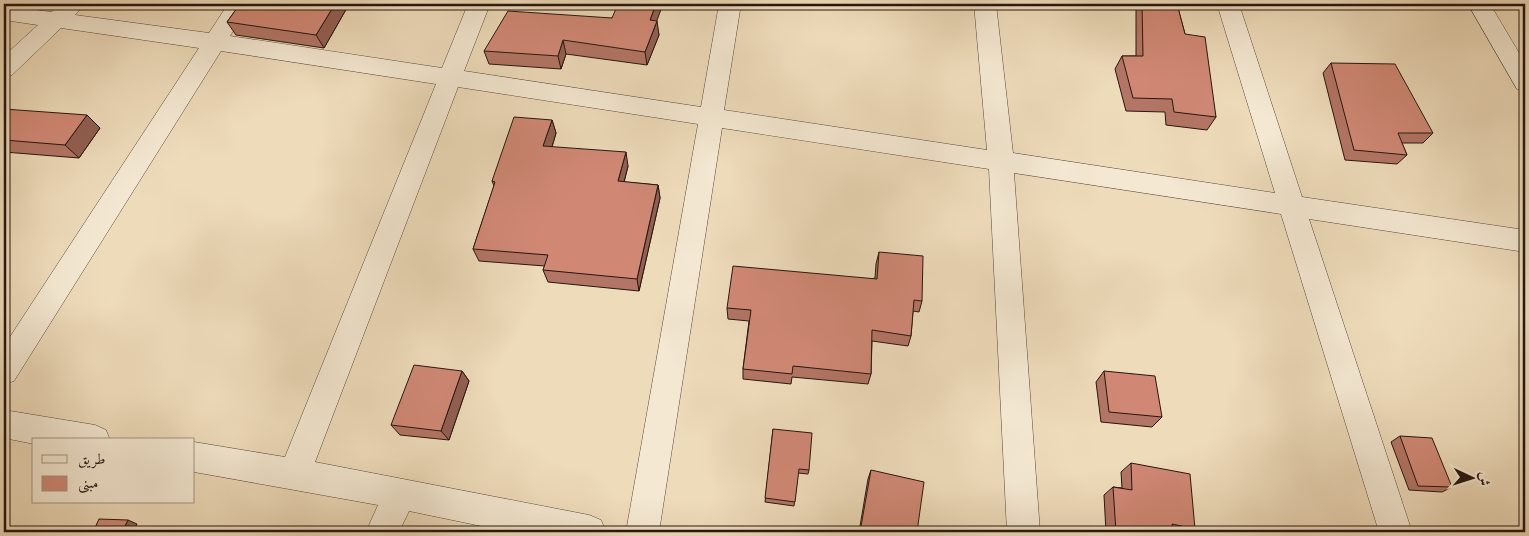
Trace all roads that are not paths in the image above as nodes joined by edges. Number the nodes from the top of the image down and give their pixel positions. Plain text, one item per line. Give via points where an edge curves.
1 (74, 4) edge
2 (239, 4) edge
3 (479, 4) edge
4 (730, 4) edge
5 (985, 4) edge
6 (1228, 4) edge
7 (1479, 4) edge
8 (4, 13) edge
9 (57, 21) junction
10 (216, 42) junction
11 (4, 70) edge
12 (449, 78) junction
13 (1525, 83) edge
14 (712, 119) junction
15 (1001, 161) junction
16 (1292, 205) junction
17 (1525, 241) edge
18 (4, 371) edge
19 (4, 424) edge
20 (84, 438) edge
21 (195, 457) edge
22 (294, 474) junction
23 (400, 494) junction
24 (382, 532) edge
25 (589, 532) edge
26 (642, 532) edge
27 (1024, 532) edge
28 (1395, 532) edge

1 - 9 street
2 - 10 street
3 - 12 street
4 - 14 street
5 - 15 street
6 - 16 street
7 - 13 street
8 - 9 street
9 - 10 street
9 - 11 street
10 - 12 street
10 - 18 street
12 - 14 street
12 - 22 street
14 - 15 street
14 - 26 street
15 - 16 street
15 - 27 street
16 - 17 street
16 - 28 street
19 - 20 street
21 - 22 street
22 - 23 street
23 - 24 street
23 - 25 street

